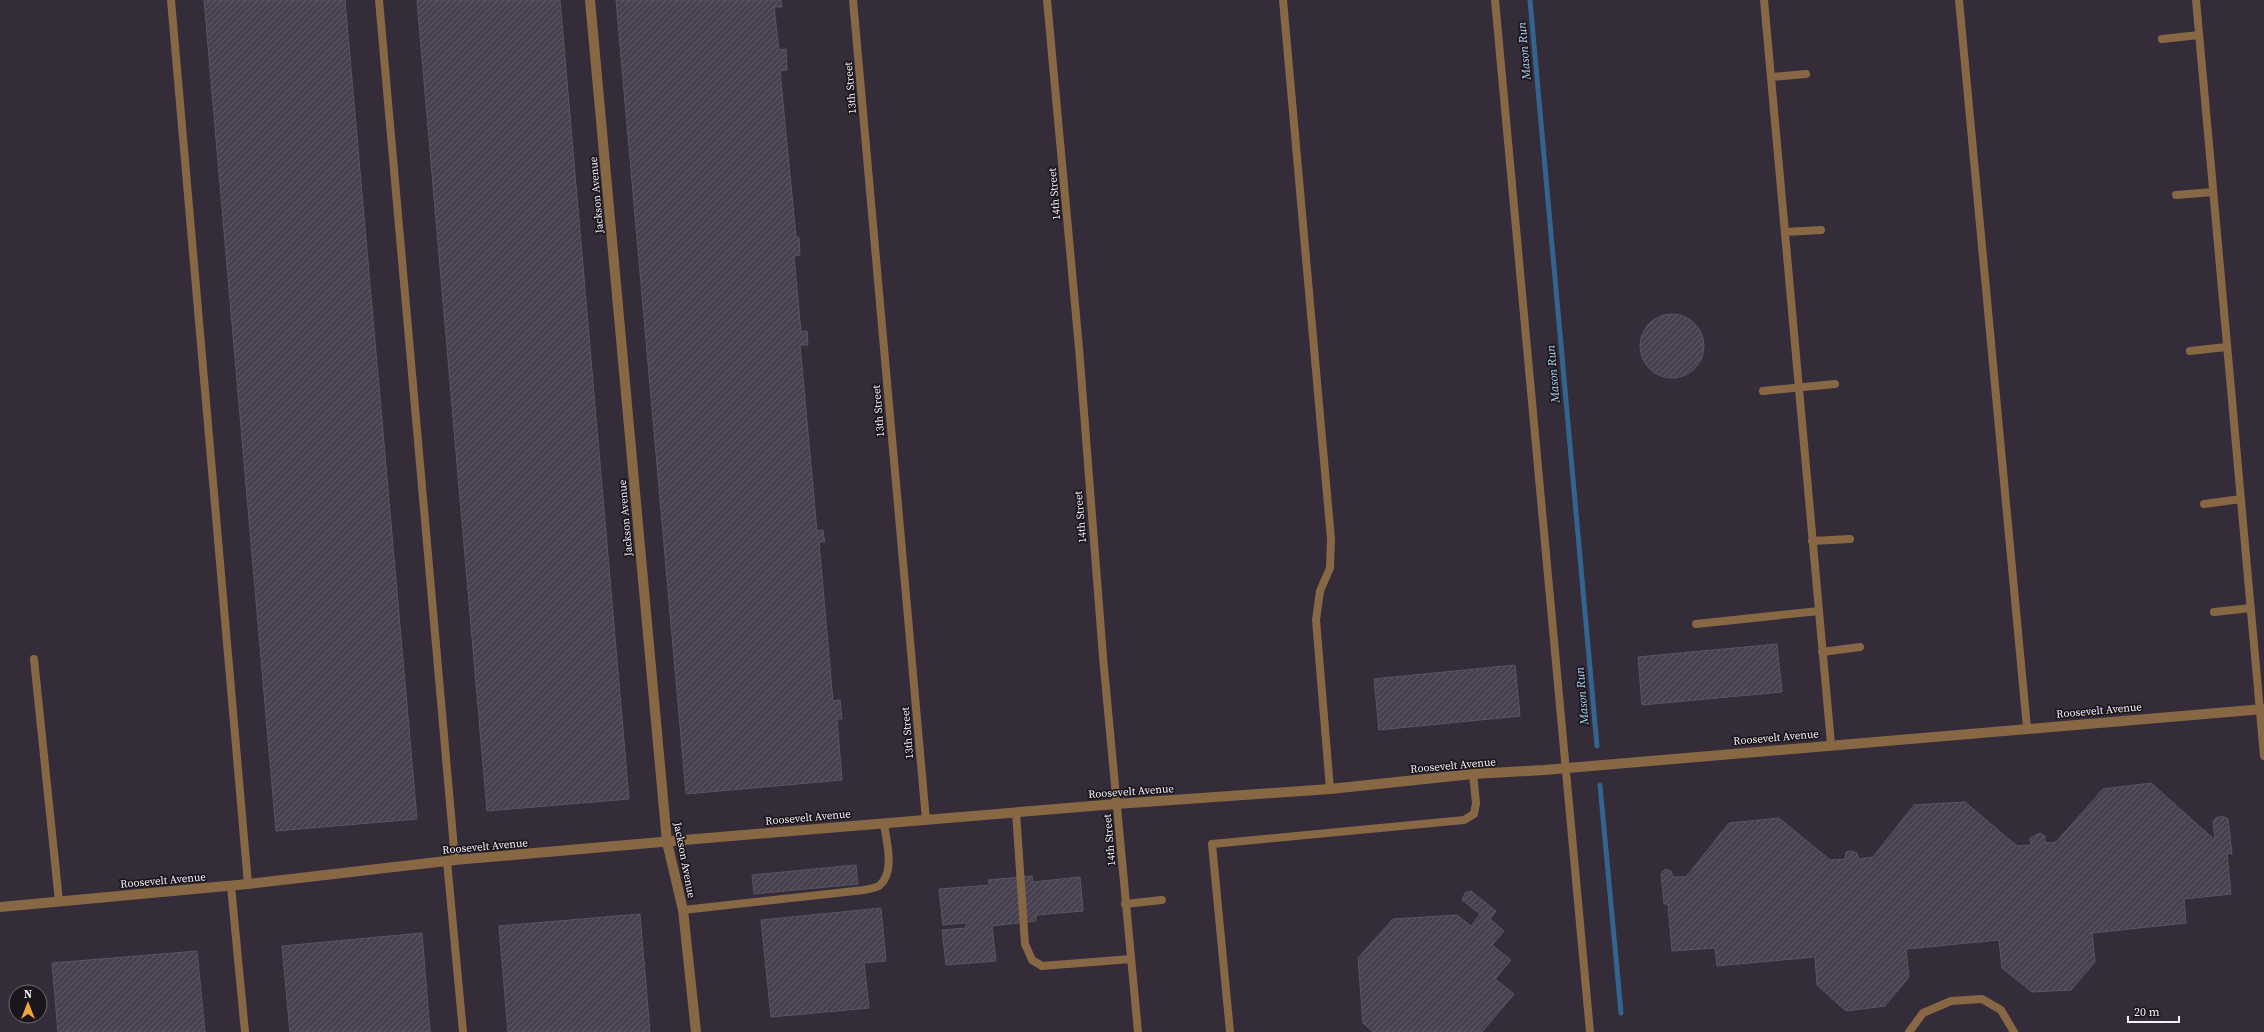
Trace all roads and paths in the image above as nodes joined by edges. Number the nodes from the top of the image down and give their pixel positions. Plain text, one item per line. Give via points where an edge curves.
1 (171, 0) edge
2 (379, 0) edge
3 (590, 0) edge
4 (853, 0) edge
5 (1047, 0) edge
6 (1283, 0) edge
7 (1495, 0) edge
8 (1764, 0) edge
9 (1959, 0) edge
10 (2196, 0) edge
11 (2199, 35) junction
12 (2162, 39) dead end
13 (1806, 74) dead end
14 (1771, 77) junction
15 (2213, 192) junction
16 (2176, 195) dead end
17 (1821, 230) dead end
18 (1785, 232) junction
19 (2226, 347) junction
20 (2190, 351) dead end
21 (1835, 384) dead end
22 (1799, 388) junction
23 (1763, 391) dead end
24 (2240, 499) junction
25 (2204, 504) dead end
26 (1850, 539) dead end
27 (1812, 541) junction
28 (2250, 608) junction
29 (1819, 611) junction
30 (2214, 612) dead end
31 (1696, 624) dead end
32 (1860, 647) dead end
33 (1822, 652) junction
34 (34, 659) dead end
35 (2262, 709) edge
36 (2027, 728) junction
37 (1831, 744) junction
38 (2264, 756) edge
39 (1565, 768) junction
40 (1474, 774) junction
41 (1330, 789) junction
42 (1116, 804) junction
43 (1016, 812) junction
44 (926, 820) junction
45 (884, 823) junction
46 (667, 842) junction
47 (451, 861) junction
48 (248, 884) junction
49 (231, 886) junction
50 (1162, 900) dead end
51 (59, 901) junction
52 (1125, 904) junction
53 (0, 906) edge
54 (683, 910) junction
55 (1131, 959) junction
56 (245, 1032) edge
57 (463, 1032) edge
58 (696, 1032) edge
59 (1138, 1032) edge
60 (1230, 1032) edge
61 (1590, 1032) edge
62 (1909, 1032) edge
63 (2014, 1032) edge

1 - 48 lane
2 - 47 lane
3 - 46 street, Jackson Avenue
4 - 44 lane, 13th Street
5 - 42 lane, 14th Street via 1079,348
6 - 41 lane via 1331,539 1330,568 1320,591 1316,620
7 - 39 lane via 1525,305
8 - 14 lane
9 - 36 lane
10 - 11 lane
11 - 12 lane
11 - 15 lane
13 - 14 lane
14 - 18 lane
15 - 16 lane
15 - 19 lane
17 - 18 lane
18 - 22 lane
19 - 20 lane
19 - 24 lane
21 - 22 lane
22 - 23 lane
22 - 27 lane
24 - 25 lane
24 - 28 lane
26 - 27 lane
27 - 29 lane
28 - 30 lane
28 - 35 lane
29 - 31 lane
29 - 33 lane
32 - 33 lane
33 - 37 lane
34 - 51 lane
35 - 36 street, Roosevelt Avenue
35 - 38 lane
36 - 37 street, Roosevelt Avenue
37 - 39 street, Roosevelt Avenue
39 - 40 street, Roosevelt Avenue
39 - 61 lane
40 - 41 street, Roosevelt Avenue
40 - 60 lane via 1474,814 1464,820 1212,844
41 - 42 street, Roosevelt Avenue
42 - 43 street, Roosevelt Avenue
42 - 52 lane, 14th Street
43 - 44 street, Roosevelt Avenue
43 - 55 lane via 1025,944 1032,960 1042,966
44 - 45 street, Roosevelt Avenue
45 - 46 street, Roosevelt Avenue
45 - 54 lane via 889,863 886,878 878,886 864,890
46 - 47 street, Roosevelt Avenue
46 - 54 street, Jackson Avenue
47 - 48 street, Roosevelt Avenue
47 - 57 lane
48 - 49 street, Roosevelt Avenue
49 - 51 street, Roosevelt Avenue
49 - 56 lane
50 - 52 lane
51 - 53 street, Roosevelt Avenue
52 - 55 lane, 14th Street
54 - 58 street, Jackson Avenue
55 - 59 lane, 14th Street
62 - 63 lane via 1923,1013 1951,1000 1982,999 2001,1010

